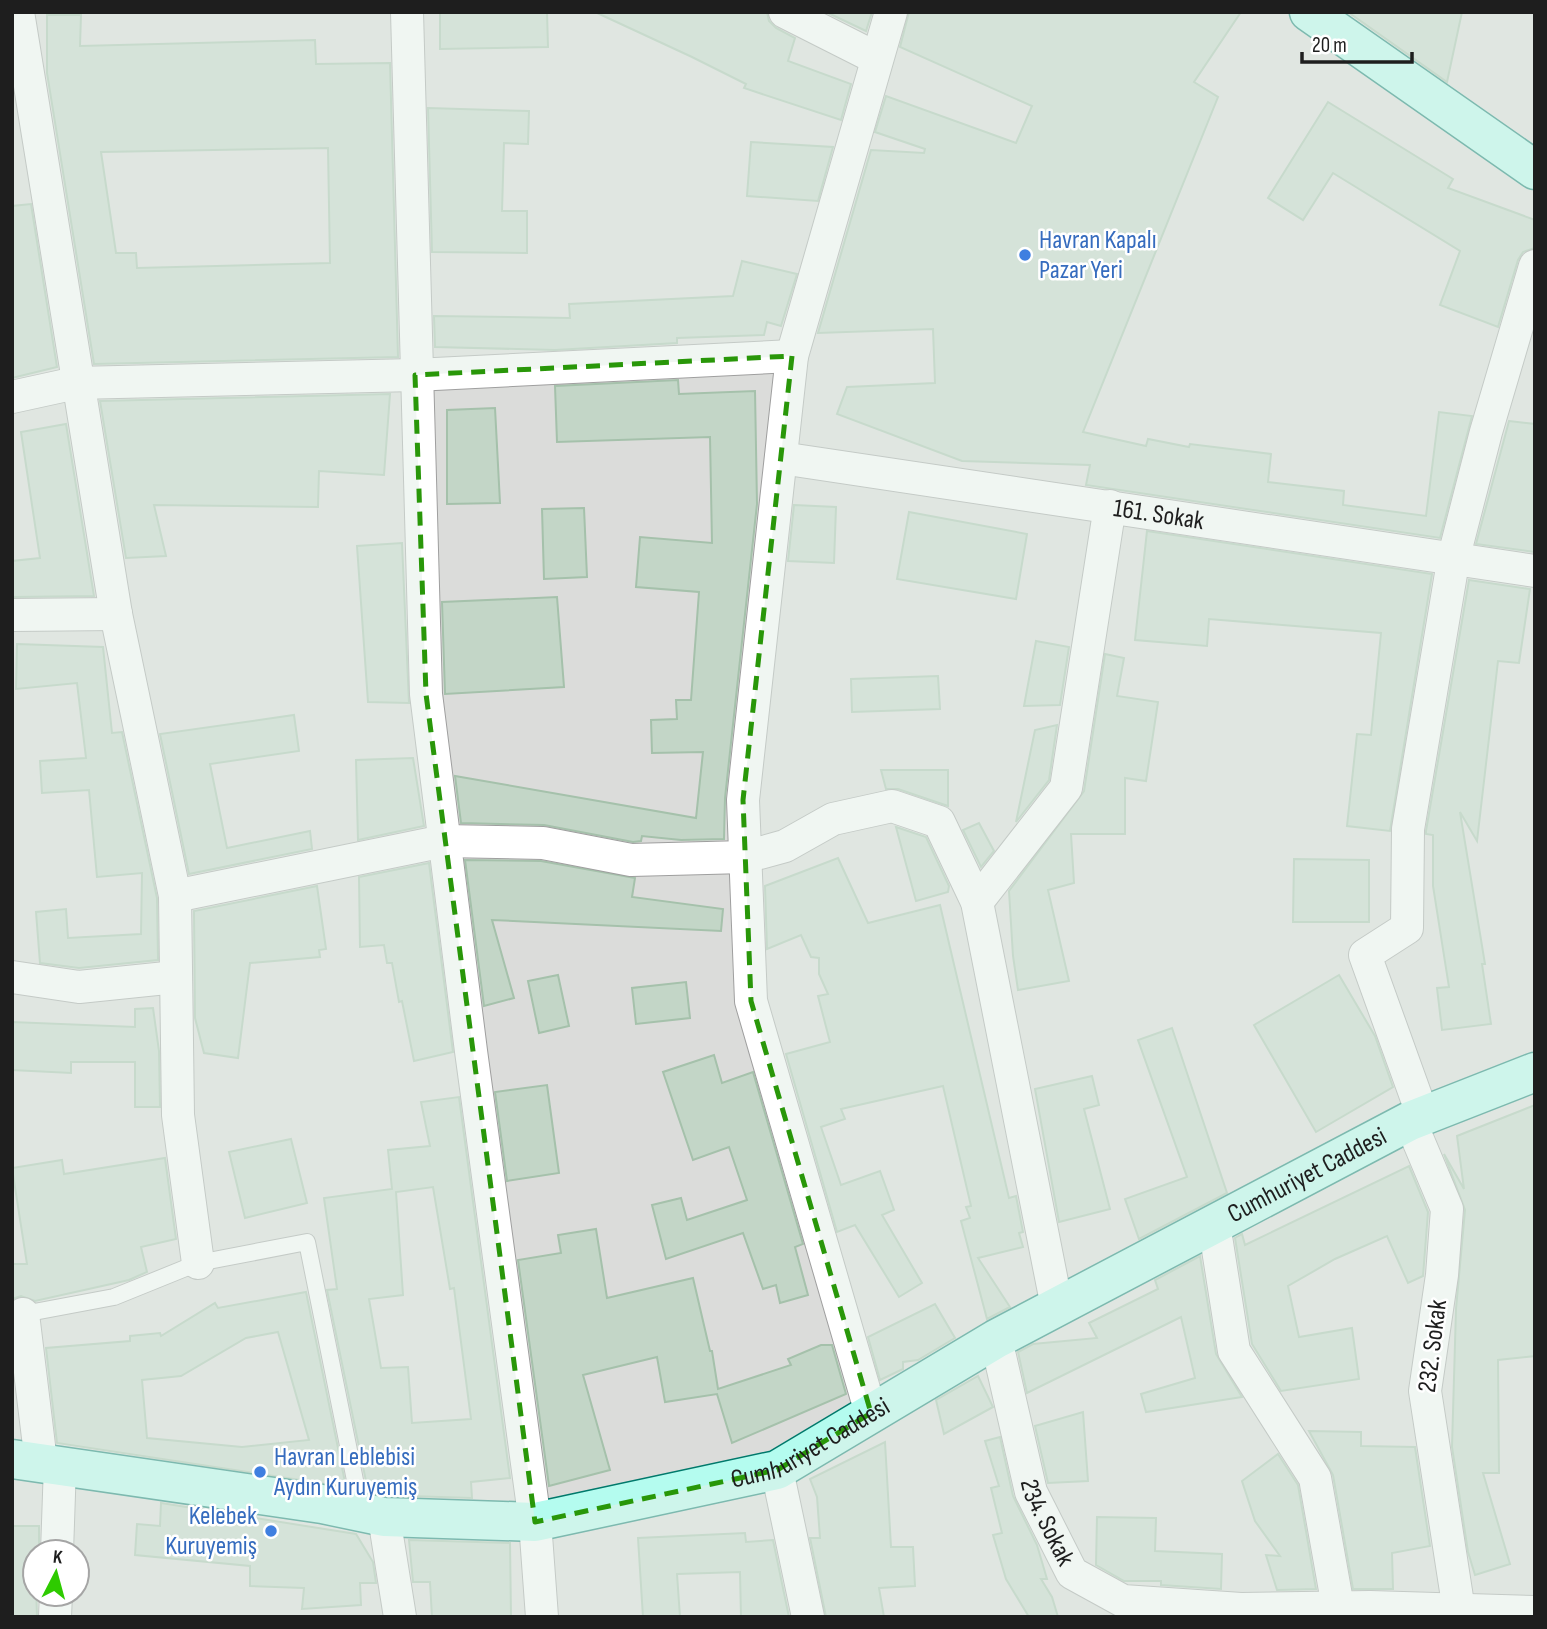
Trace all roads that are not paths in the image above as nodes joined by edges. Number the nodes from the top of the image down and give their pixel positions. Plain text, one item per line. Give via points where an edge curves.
1 (18, 12) edge
2 (407, 12) edge
3 (785, 12) edge
4 (891, 12) edge
5 (1309, 12) edge
6 (876, 58) junction
7 (1535, 170) edge
8 (1535, 266) edge
9 (792, 356) junction
10 (415, 375) junction
11 (76, 383) junction
12 (12, 397) edge
13 (781, 458) junction
14 (1111, 506) junction
15 (1454, 556) junction
16 (1535, 571) edge
17 (116, 614) junction
18 (12, 615) edge
19 (444, 841) junction
20 (746, 857) junction
21 (175, 896) junction
22 (977, 902) junction
23 (12, 977) edge
24 (176, 977) junction
25 (1535, 1072) edge
26 (1417, 1118) junction
27 (1214, 1224) junction
28 (198, 1263) junction
29 (1058, 1307) junction
30 (18, 1315) edge
31 (996, 1339) junction
32 (871, 1413) junction
33 (38, 1462) edge
34 (777, 1470) junction
35 (373, 1515) junction
36 (535, 1522) junction
37 (54, 1538) edge
38 (1338, 1607) junction
39 (1202, 1611) edge
40 (1535, 1612) edge
41 (1460, 1614) edge
42 (400, 1617) edge
43 (542, 1617) edge
44 (808, 1617) edge

1 - 11 street
2 - 10 street
3 - 6 street
4 - 6 street
5 - 7 main road
6 - 9 street
8 - 15 street
9 - 10 street
9 - 13 street
10 - 11 street
10 - 19 street via 426,694
11 - 12 street
11 - 17 street
13 - 14 street, 161. Sokak
13 - 20 street via 743,800
14 - 15 street, 161. Sokak
14 - 22 street via 1066,788
15 - 16 street, 161. Sokak
15 - 26 street, 232. Sokak via 1408,830 1407,928 1364,956
17 - 18 street
17 - 21 street
19 - 20 street via 543,843 631,860
19 - 21 street
19 - 36 street
20 - 22 street via 785,846 833,818 892,806 939,822
20 - 32 street via 751,1001
21 - 24 street
22 - 29 street
23 - 24 street via 79,987
24 - 28 street via 178,1115
25 - 26 main road, Cumhuriyet Caddesi
26 - 27 main road, Cumhuriyet Caddesi
26 - 41 street, 232. Sokak via 1447,1209 1425,1391
27 - 29 main road, Cumhuriyet Caddesi
27 - 38 street via 1234,1351 1315,1478
28 - 30 lane via 114,1297
28 - 35 lane via 307,1242
29 - 31 main road, Cumhuriyet Caddesi
30 - 33 street
31 - 32 main road, Cumhuriyet Caddesi
31 - 39 street, 234. Sokak via 1031,1492 1072,1573 1123,1601
32 - 34 main road, Cumhuriyet Caddesi
33 - 35 main road, Cumhuriyet Caddesi
33 - 37 street
34 - 36 main road, Cumhuriyet Caddesi
34 - 44 street
35 - 36 main road, Cumhuriyet Caddesi
35 - 42 street
36 - 43 street
38 - 39 street, 234. Sokak
38 - 41 street, 234. Sokak
40 - 41 street, 234. Sokak

